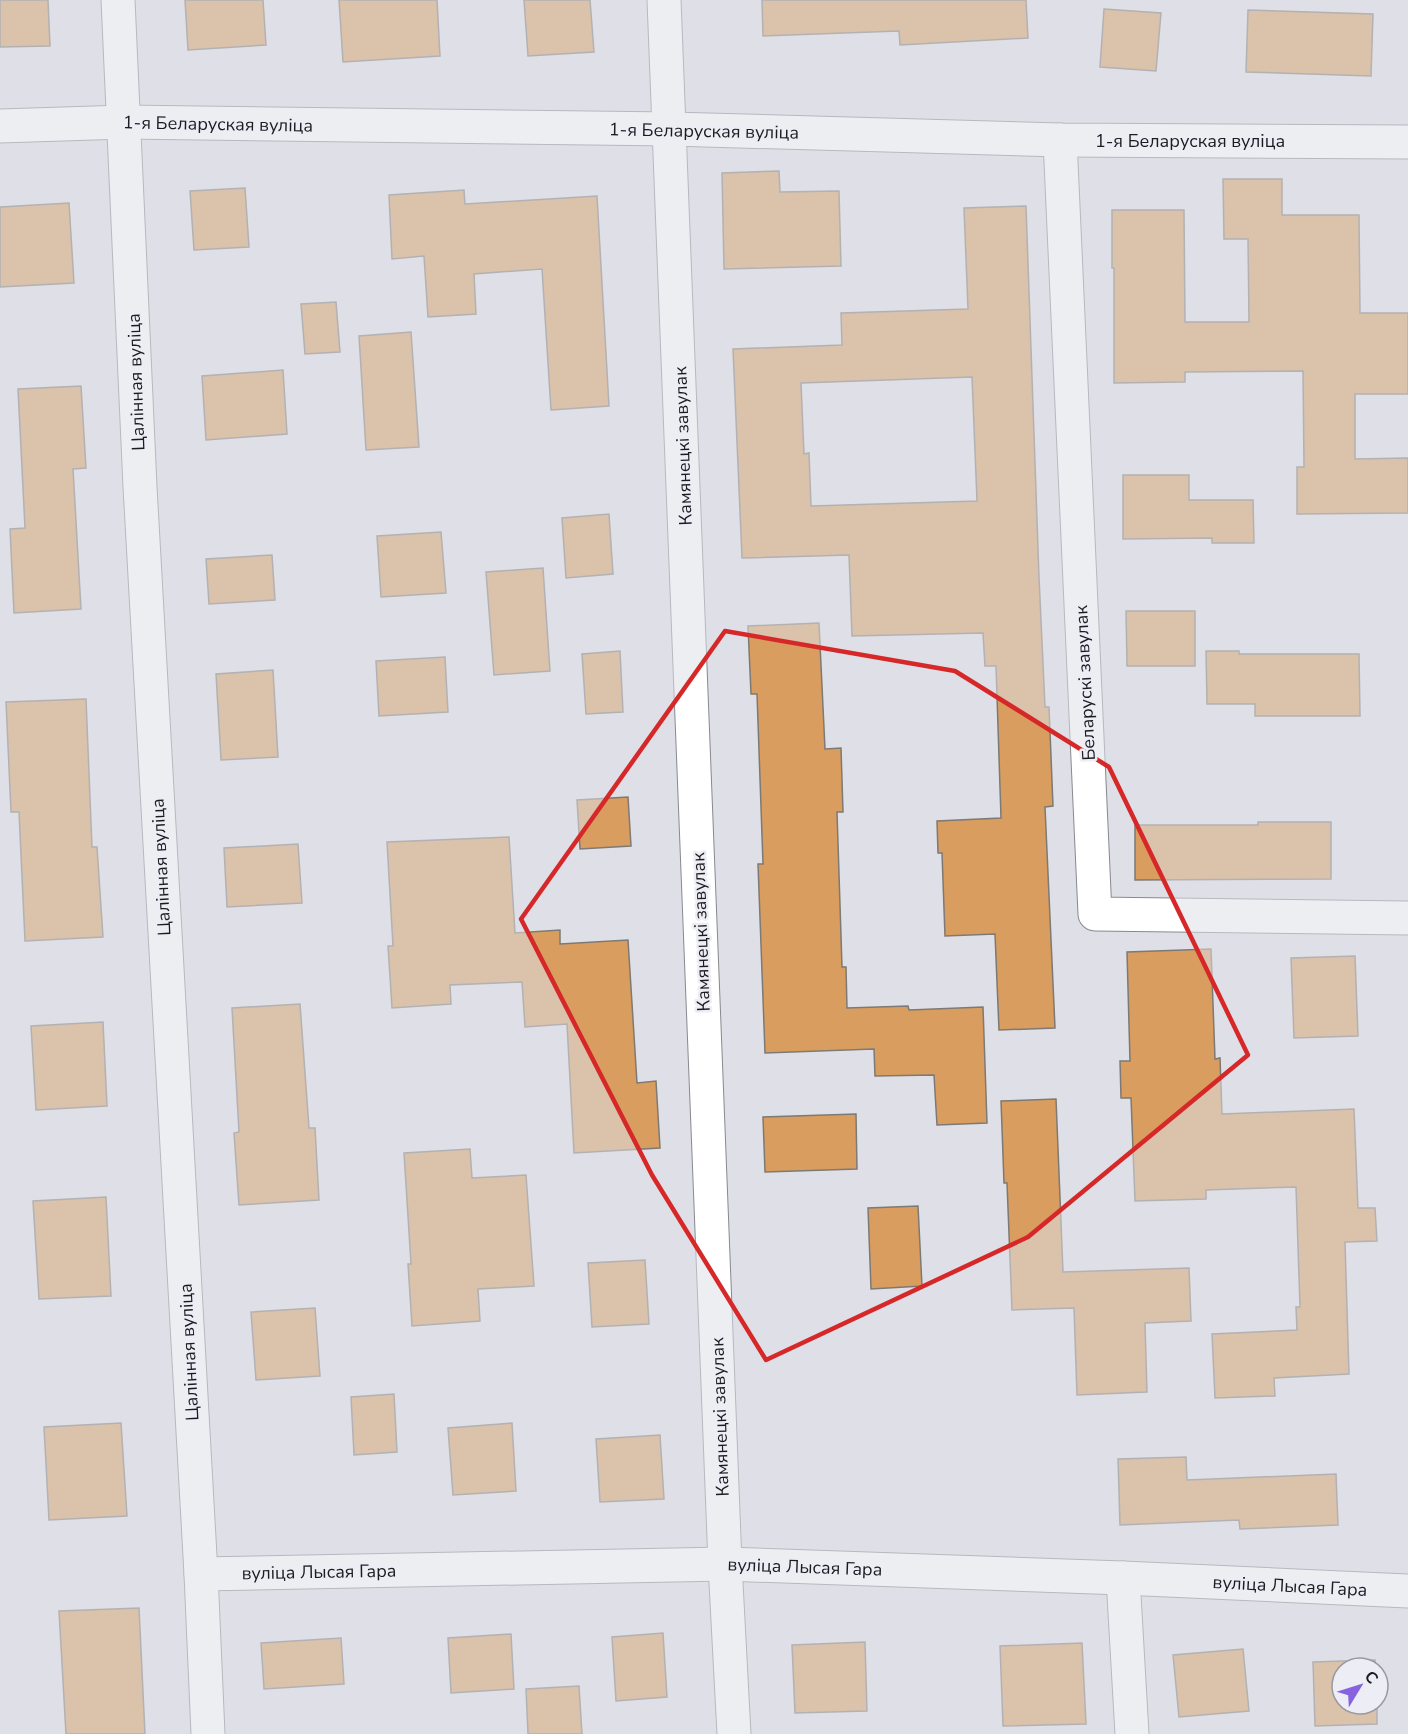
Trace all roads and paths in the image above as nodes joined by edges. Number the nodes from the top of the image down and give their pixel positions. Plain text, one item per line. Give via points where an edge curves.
1 (118, 0) edge
2 (664, 0) edge
3 (125, 122) junction
4 (0, 126) edge
5 (670, 129) junction
6 (1060, 140) junction
7 (1408, 142) edge
8 (1408, 918) edge
9 (725, 1564) junction
10 (201, 1574) junction
11 (1123, 1578) junction
12 (1408, 1592) edge
13 (208, 1734) edge
14 (734, 1734) edge
15 (1132, 1734) edge

1 - 3 street, Цалінная вуліца
2 - 5 street, Камянецкі завулак
3 - 4 street, 1-я Беларуская вуліца
3 - 5 street, 1-я Беларуская вуліца
3 - 10 street, Цалінная вуліца via 141,499
5 - 6 street, 1-я Беларуская вуліца
5 - 9 street, Камянецкі завулак
6 - 7 street, 1-я Беларуская вуліца
6 - 8 street, Беларускі завулак via 1095,914
9 - 10 street, вуліца Лысая Гара
9 - 11 street, вуліца Лысая Гара
9 - 14 street, Камянецкі завулак
10 - 13 street, Цалінная вуліца
11 - 12 street, вуліца Лысая Гара
11 - 15 street

